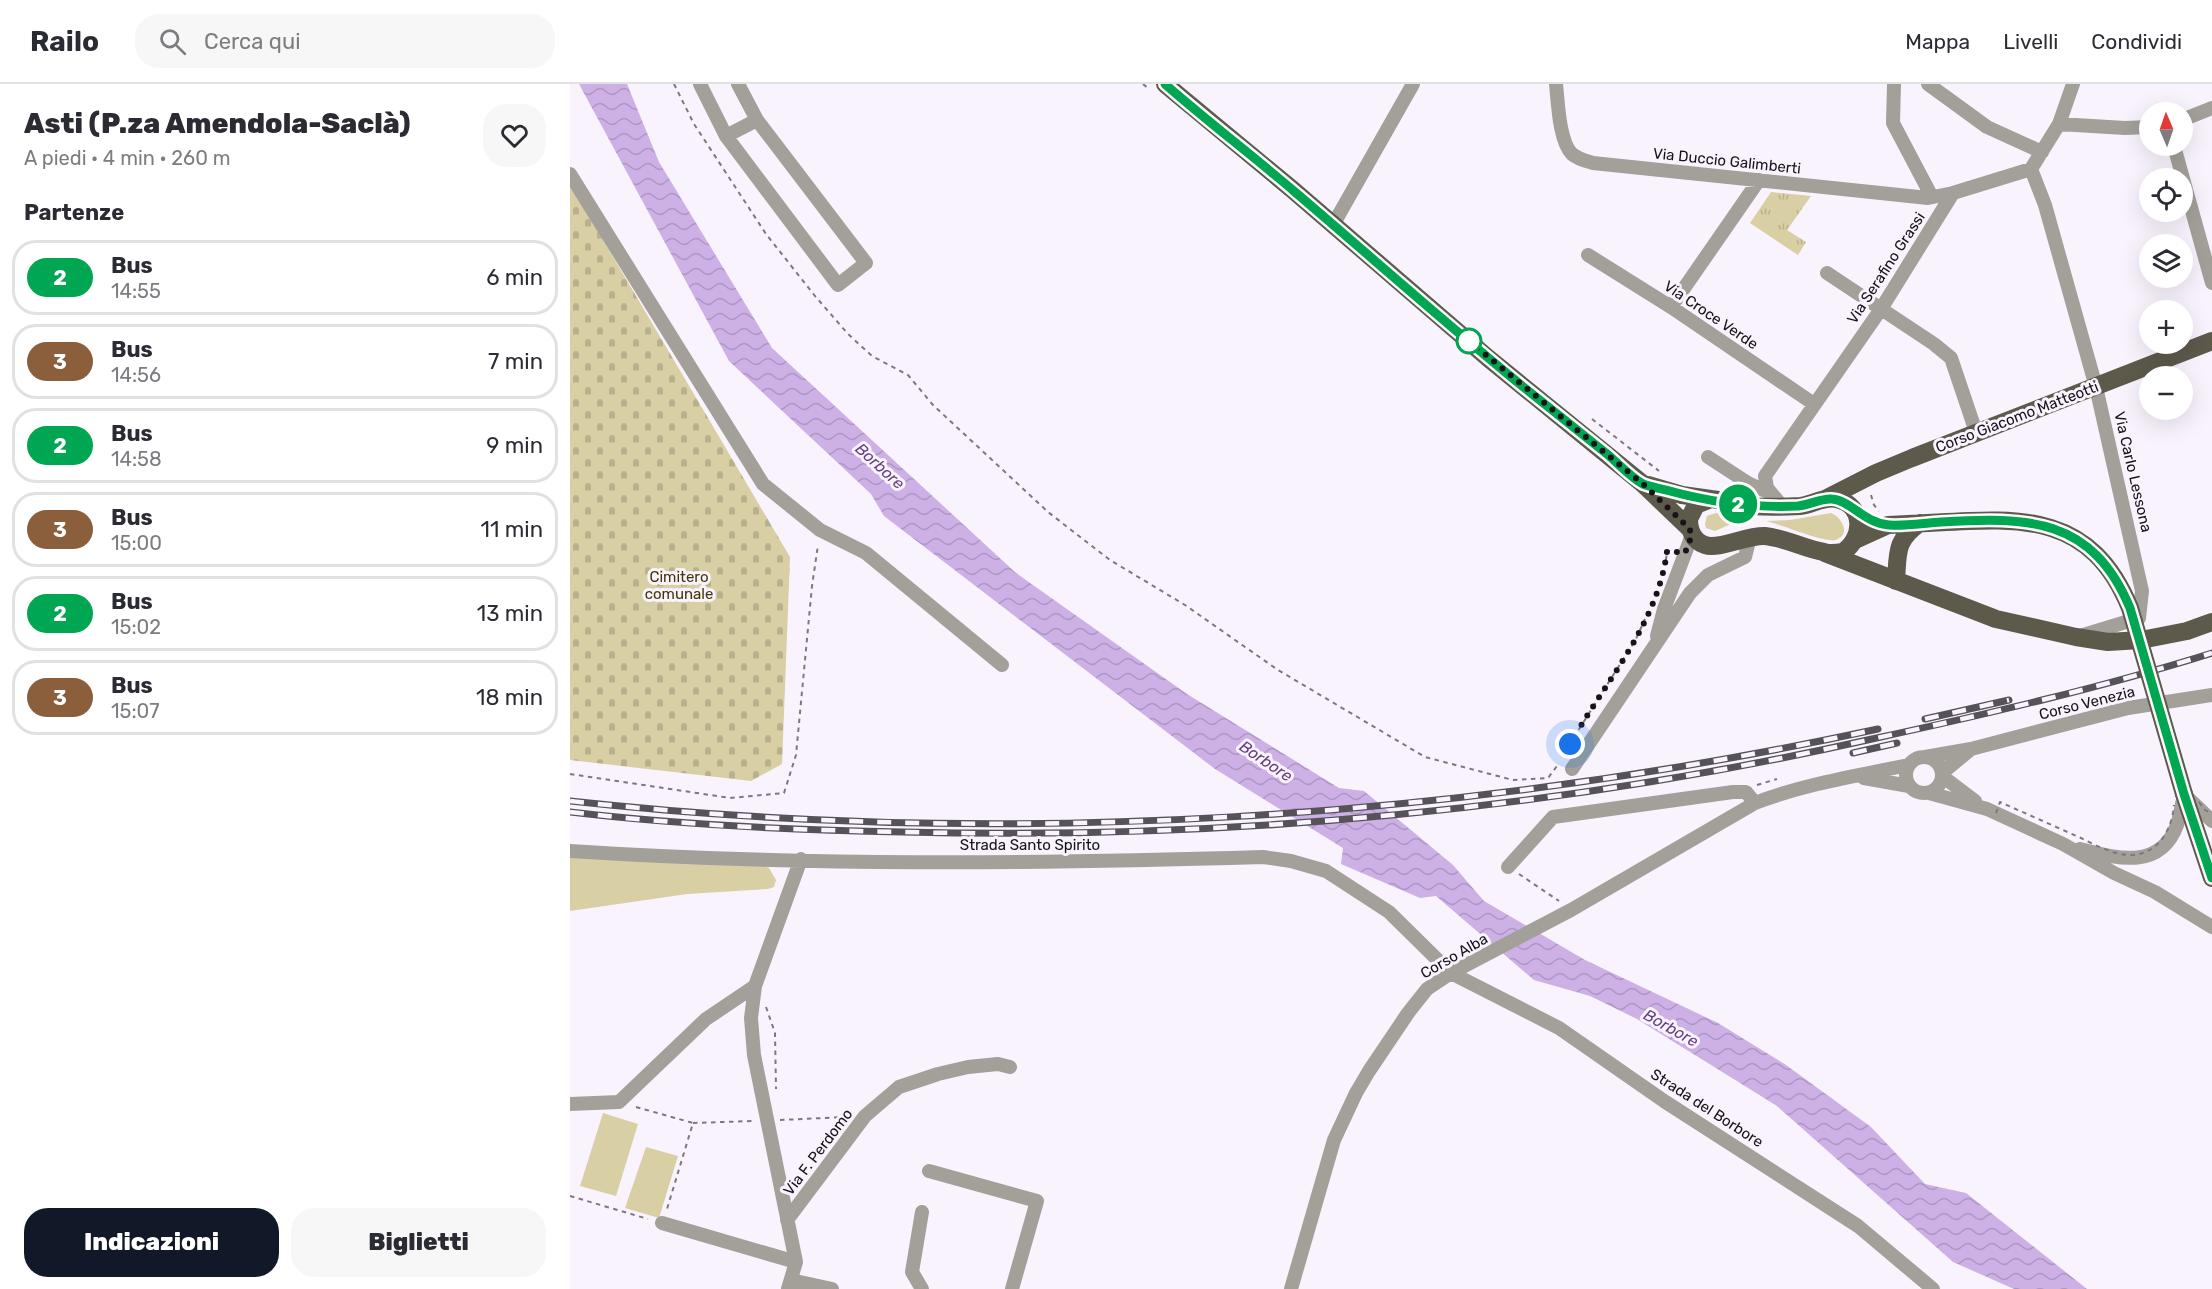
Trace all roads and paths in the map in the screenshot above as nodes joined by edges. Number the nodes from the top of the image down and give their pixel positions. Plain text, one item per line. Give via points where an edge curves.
1 (674, 84) edge
2 (700, 84) edge
3 (738, 84) edge
4 (1165, 84) edge
5 (1556, 84) edge
6 (1894, 84) edge
7 (1928, 84) edge
8 (2073, 84) edge
9 (1411, 85) edge
10 (2212, 108) edge
11 (2193, 116) edge
12 (757, 120) junction
13 (2059, 124) junction
14 (2139, 127) edge
15 (726, 136) junction
16 (2042, 152) junction
17 (2177, 156) edge
18 (2031, 169) junction
19 (570, 174) edge
20 (1759, 180) junction
21 (1953, 193) junction
22 (1932, 197) junction
23 (1332, 225) junction
24 (1588, 255) dead end
25 (1827, 273) dead end
26 (2212, 283) edge
27 (1671, 308) junction
28 (1881, 309) junction
29 (2212, 341) edge
30 (2096, 387) junction
31 (1814, 405) junction
32 (1976, 432) junction
33 (1708, 457) dead end
34 (1748, 483) junction
35 (1643, 484) junction
36 (1871, 493) dead end
37 (1711, 499) junction
38 (1825, 499) junction
39 (1777, 500) junction
40 (1742, 505) junction
41 (1852, 510) junction
42 (1887, 520) junction
43 (1924, 523) junction
44 (820, 530) junction
45 (1691, 531) junction
46 (1750, 537) junction
47 (1856, 540) junction
48 (1722, 544) junction
49 (1685, 553) junction
50 (1825, 553) junction
51 (1728, 564) junction
52 (1665, 568) dead end
53 (1896, 581) junction
54 (1649, 612) dead end
55 (2212, 622) edge
56 (2076, 638) junction
57 (1654, 647) junction
58 (1002, 665) dead end
59 (2212, 695) edge
60 (1971, 749) junction
61 (1565, 753) dead end
62 (1924, 757) junction
63 (1566, 765) joint
64 (1908, 765) junction
65 (570, 774) edge
66 (1942, 775) junction
67 (1856, 776) junction
68 (1909, 786) junction
69 (1929, 793) junction
70 (2184, 797) junction
71 (1755, 803) junction
72 (1992, 811) junction
73 (2212, 814) edge
74 (2212, 821) edge
75 (2063, 844) junction
76 (570, 851) edge
77 (801, 859) junction
78 (1508, 867) joint
79 (2212, 878) edge
80 (1567, 907) junction
81 (2212, 927) edge
82 (1451, 973) junction
83 (755, 986) junction
84 (763, 1000) dead end
85 (1010, 1067) dead end
86 (776, 1092) dead end
87 (619, 1102) junction
88 (570, 1104) edge
89 (781, 1111) dead end
90 (783, 1120) dead end
91 (929, 1171) dead end
92 (570, 1196) edge
93 (922, 1212) dead end
94 (787, 1220) junction
95 (662, 1223) junction
96 (796, 1262) junction
97 (790, 1284) edge
98 (832, 1289) edge
99 (922, 1289) edge
100 (1012, 1289) edge
101 (1291, 1289) edge
102 (1933, 1289) edge

1 - 63 path via 694,124 766,234 848,333 872,356 908,375 933,405 1048,512 1110,560 1185,605 1278,670 1425,758 1513,780 1548,778
2 - 15 street
3 - 12 street
4 - 23 main road
5 - 20 street, Via Duccio Galimberti via 1563,136 1570,152 1579,159
6 - 22 street via 1893,123
7 - 16 street via 1988,127
8 - 13 street
9 - 23 street
10 - 11 street
12 - 15 street
12 - 15 street via 866,263 838,285
13 - 14 street
13 - 16 street
16 - 18 street
17 - 26 street
18 - 21 street
18 - 30 street, Via Carlo Lessona via 2045,205
19 - 44 street via 763,484
20 - 22 street, Via Duccio Galimberti
20 - 27 street
21 - 22 street, Via Duccio Galimberti
21 - 28 street, Via Serafino Grassi
23 - 35 main road
24 - 27 street, Via Croce Verde
25 - 28 street
27 - 31 street, Via Croce Verde
28 - 31 street, Via Serafino Grassi
28 - 32 street via 1951,358
29 - 30 main road, Corso Giacomo Matteotti
30 - 32 main road, Corso Giacomo Matteotti
30 - 56 street, Via Carlo Lessona via 2142,591 2139,618
31 - 39 street, Via Serafino Grassi via 1765,476 1767,488
32 - 38 main road, Corso Giacomo Matteotti via 1876,473
33 - 34 street
34 - 39 street
34 - 40 street
35 - 37 main road, Corso Giacomo Matteotti
35 - 45 main road
36 - 42 path via 1874,505
37 - 40 main road, Corso Giacomo Matteotti
37 - 45 main road via 1696,505 1689,519
38 - 39 main road, Corso Giacomo Matteotti via 1803,506
38 - 41 main road via 1843,501
39 - 40 main road, Corso Giacomo Matteotti
41 - 42 main road via 1870,520
41 - 47 main road via 1858,523
42 - 43 main road
42 - 47 main road
43 - 53 main road via 1907,532 1898,548
43 - 70 main road, bridge via 1988,520 2040,524 2062,532 2097,555 2120,585 2130,608
44 - 58 street via 866,553
44 - 65 path via 796,755 784,793 730,798
45 - 48 main road via 1705,545
45 - 49 street
46 - 48 main road
46 - 50 main road via 1784,540
46 - 51 street via 1746,557
47 - 50 main road via 1842,552
48 - 51 street
49 - 52 path via 1667,551
49 - 57 street
50 - 53 main road
51 - 57 street via 1698,584
53 - 56 main road via 1996,619
54 - 61 path
55 - 56 main road via 2141,640 2108,642
57 - 63 street
59 - 60 street, Corso Venezia via 2128,708
60 - 62 street, Corso Venezia
60 - 66 street, Corso Venezia
62 - 64 street
62 - 66 street via 1934,760
64 - 67 street, Corso Alba
64 - 68 street
66 - 69 street via 1938,786
66 - 72 street
67 - 68 street, Corso Alba
67 - 71 street, Corso Alba via 1801,787
68 - 69 street
69 - 72 street
70 - 72 path, bridge via 2164,838 2149,851 2129,855 2105,849 2000,802
70 - 73 path, bridge
70 - 74 street, bridge
70 - 75 street, bridge via 2169,840 2148,855 2119,858
70 - 79 main road
71 - 78 street via 1746,792 1732,792 1553,818
71 - 80 street, Corso Alba
72 - 75 street
75 - 81 street
76 - 77 street, Strada Santo Spirito
77 - 82 street, Strada Santo Spirito via 1291,861 1326,871 1389,912
77 - 83 street
78 - 80 path
80 - 82 street, Corso Alba
82 - 101 street, Corso Alba via 1422,994 1356,1092 1334,1140
82 - 102 street, Strada del Borbore via 1559,1028 1858,1226
83 - 87 street via 706,1019
83 - 94 street via 751,1018 754,1055
84 - 86 path via 774,1026
85 - 94 street, Via F. Perdomo via 968,1067 899,1087 865,1116
87 - 88 street
87 - 95 path via 693,1123
89 - 90 path
91 - 100 street via 1036,1201
92 - 95 path
93 - 99 street via 912,1272
94 - 96 street
95 - 96 street
96 - 97 street
97 - 98 street

